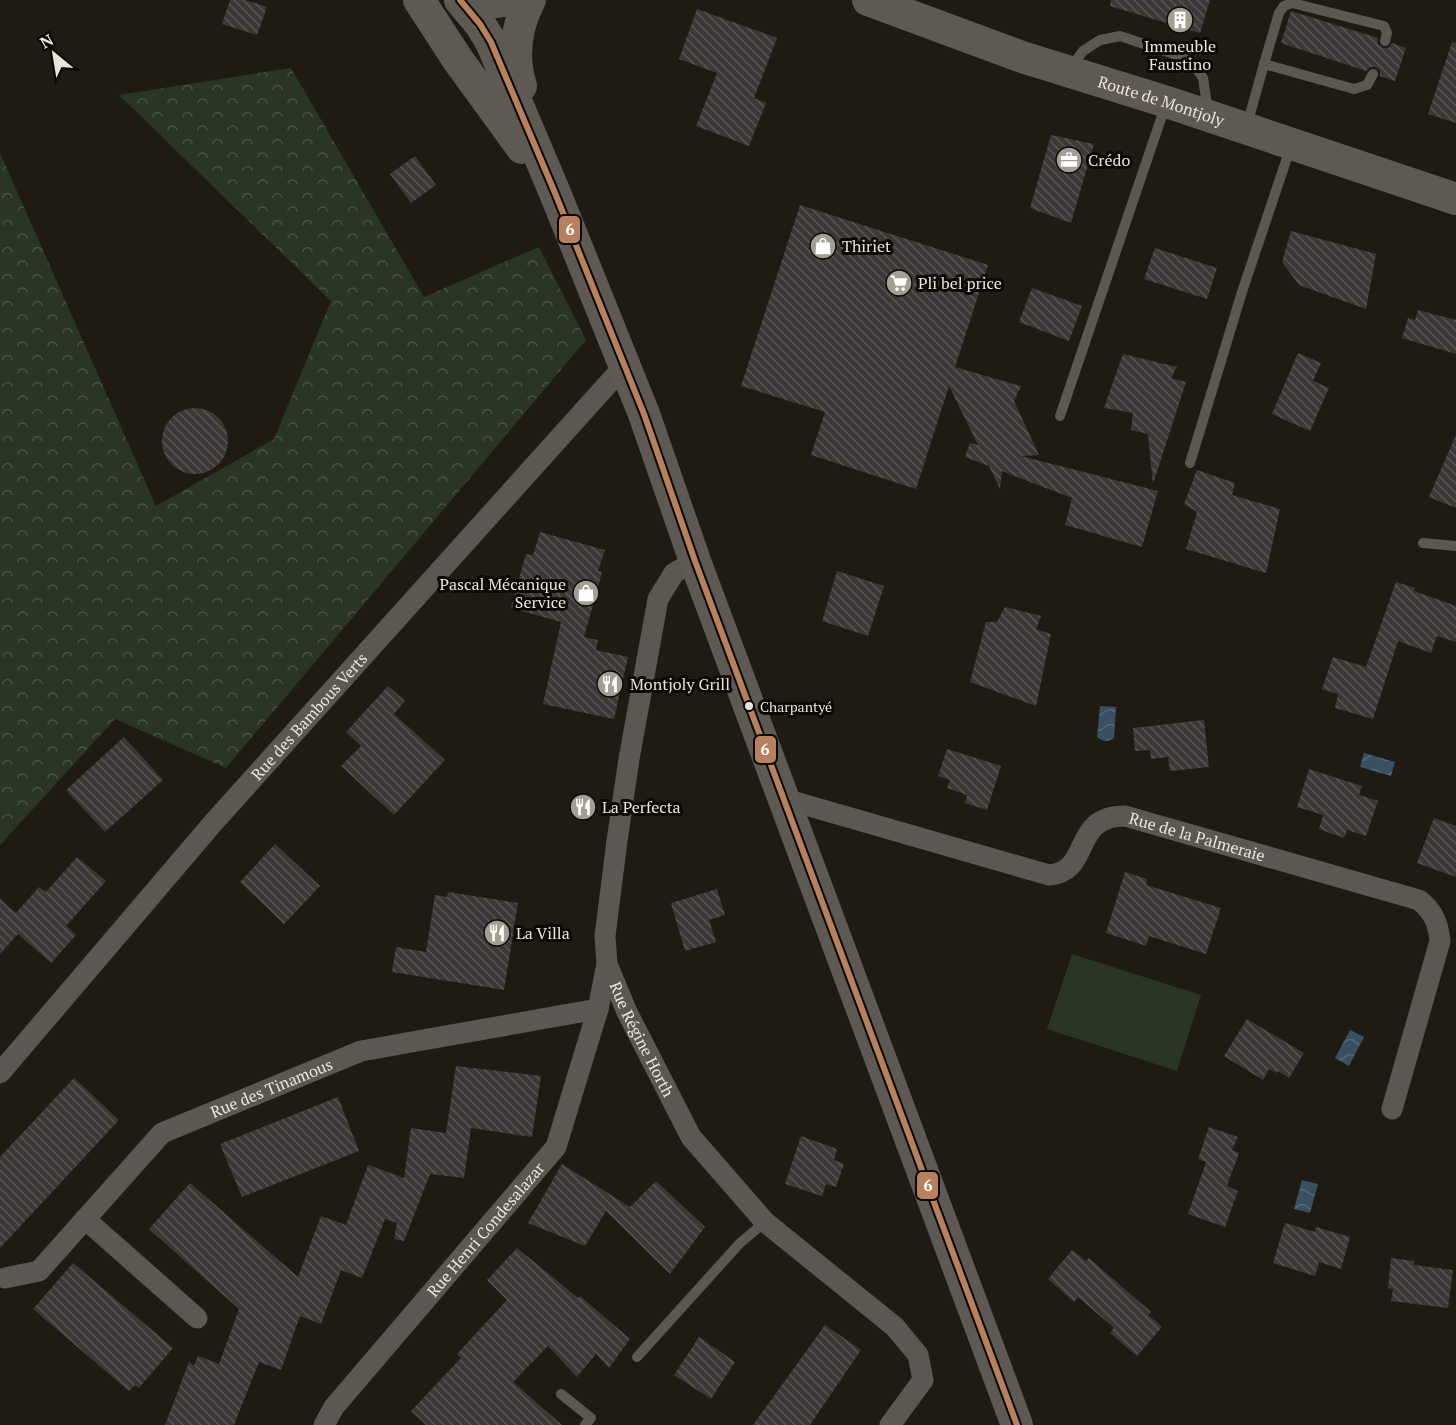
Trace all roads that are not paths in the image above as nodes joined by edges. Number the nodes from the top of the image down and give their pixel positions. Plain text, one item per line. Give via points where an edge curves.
1 (419, 0) edge
2 (460, 0) edge
3 (474, 0) edge
4 (508, 0) edge
5 (530, 0) edge
6 (868, 0) edge
7 (1385, 41) dead end
8 (1264, 64) junction
9 (1069, 71) junction
10 (1373, 74) dead end
11 (1167, 102) junction
12 (1209, 116) junction
13 (1246, 128) junction
14 (1292, 144) junction
15 (555, 193) junction
16 (1456, 199) edge
17 (625, 365) junction
18 (1060, 416) dead end
19 (1190, 463) dead end
20 (1423, 543) dead end
21 (1456, 546) edge
22 (695, 561) junction
23 (784, 799) junction
24 (607, 964) junction
25 (598, 1010) junction
26 (0, 1073) edge
27 (1392, 1109) dead end
28 (85, 1219) junction
29 (765, 1222) junction
30 (5, 1278) dead end
31 (197, 1318) dead end
32 (637, 1357) dead end
33 (561, 1394) dead end
34 (324, 1425) edge
35 (585, 1425) edge
36 (890, 1425) edge
37 (1017, 1425) edge

1 - 15 street
2 - 15 street via 491,42
3 - 4 street
5 - 15 street via 518,33 517,74
6 - 9 street, Route de Montjoly
7 - 8 lane via 1384,26 1292,3 1279,13
8 - 10 lane via 1354,89 1367,85
8 - 13 lane
9 - 11 street, Route de Montjoly
9 - 12 lane via 1083,51 1100,40 1120,36 1183,57 1195,66 1203,78
11 - 12 street, Route de Montjoly
11 - 18 lane
12 - 13 street, Route de Montjoly
13 - 14 street, Route de Montjoly
14 - 16 street, Route de Montjoly
14 - 19 lane
15 - 17 street
17 - 22 street
17 - 26 street, Rue des Bambous Verts via 213,822
20 - 21 lane
22 - 23 street
22 - 24 street, Rue Régine Horth via 674,573 658,599 617,841 605,936
23 - 27 street, Rue de la Palmeraie via 1049,874 1069,868 1085,837 1099,822 1125,816 1419,900 1438,924 1440,941
23 - 37 street
24 - 25 street, Rue Henri Condesalazar
24 - 29 street, Rue Régine Horth via 691,1137
25 - 28 street, Rue des Tinamous via 361,1052 239,1101 162,1133
25 - 34 street, Rue Henri Condesalazar via 556,1147 334,1407
28 - 30 street, Rue des Tinamous via 39,1271
28 - 31 street
29 - 32 lane via 740,1243
29 - 36 street, Rue Régine Horth via 895,1327 918,1355 923,1380
33 - 35 lane via 591,1418

